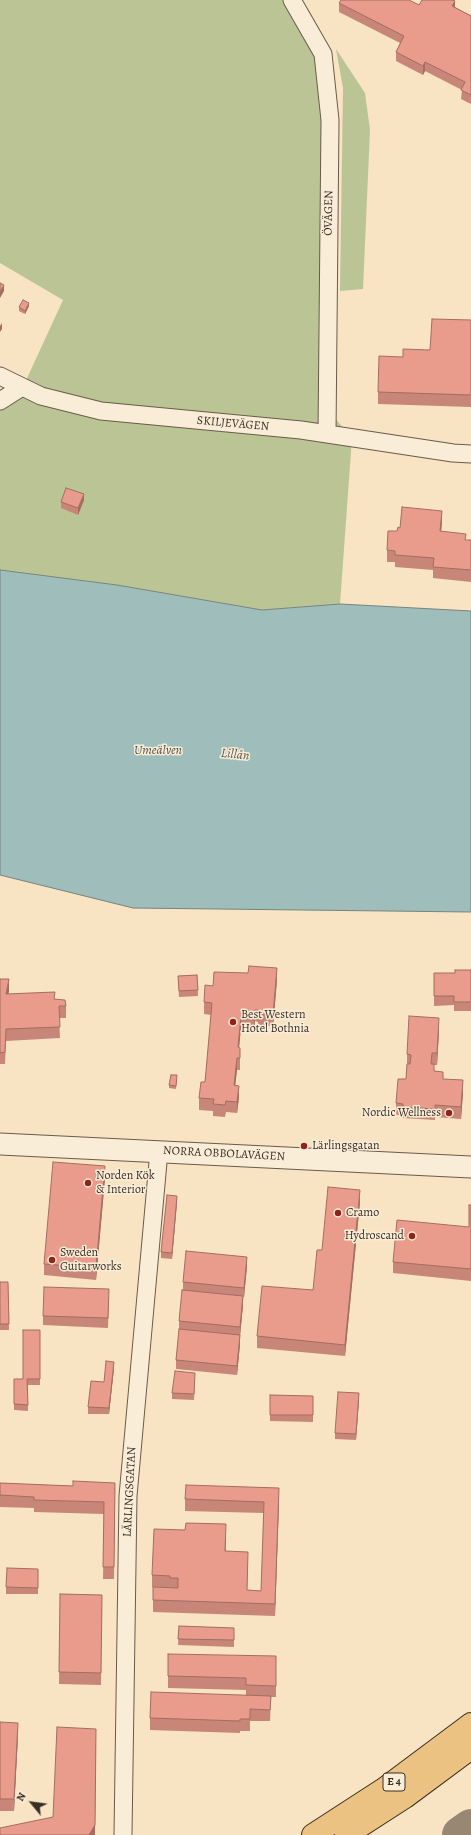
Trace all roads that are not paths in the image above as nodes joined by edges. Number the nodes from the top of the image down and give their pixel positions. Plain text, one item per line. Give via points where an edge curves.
1 (292, 0) edge
2 (0, 376) edge
3 (22, 387) junction
4 (0, 401) edge
5 (327, 434) junction
6 (471, 454) edge
7 (0, 1144) edge
8 (159, 1151) junction
9 (471, 1167) edge
10 (471, 1724) edge
11 (471, 1748) edge
12 (123, 1835) edge
13 (313, 1835) edge
14 (346, 1835) edge

1 - 5 street, ÖVÄGEN via 323,54 330,120
2 - 3 street, SKILJEVÄGEN
3 - 4 street
3 - 5 street, SKILJEVÄGEN via 42,396 101,411
5 - 6 street, SKILJEVÄGEN
7 - 8 street, NORRA OBBOLAVÄGEN
8 - 9 street, NORRA OBBOLAVÄGEN
8 - 12 street, LÄRLINGSGATAN via 128,1496
10 - 13 highway, E 4 via 384,1788
11 - 14 highway, E 4 via 405,1797

